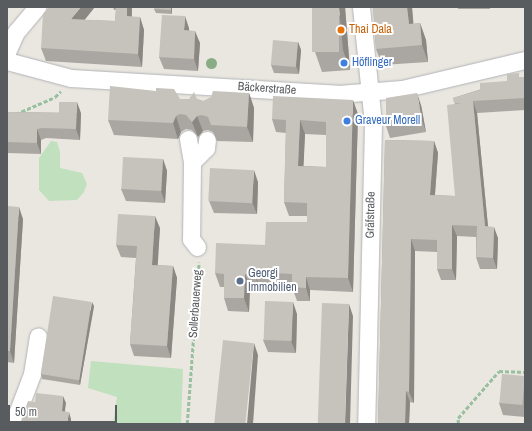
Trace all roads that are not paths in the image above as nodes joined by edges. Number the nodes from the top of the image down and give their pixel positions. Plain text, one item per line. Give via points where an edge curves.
1 (36, 7) edge
2 (362, 7) edge
3 (7, 52) edge
4 (525, 60) edge
5 (7, 61) edge
6 (369, 92) junction
7 (188, 139) dead end
8 (207, 140) dead end
9 (192, 162) junction
10 (197, 248) road end
11 (38, 336) dead end
12 (13, 424) edge
13 (366, 424) edge

1 - 3 street via 16,32
2 - 6 street, Gräfstraße
4 - 6 street, Bäckerstraße via 424,85
5 - 6 street, Bäckerstraße via 71,78 210,94
6 - 13 street, Gräfstraße via 372,123
7 - 9 street
8 - 9 street via 206,148
9 - 10 street via 191,239
11 - 12 street via 32,374

